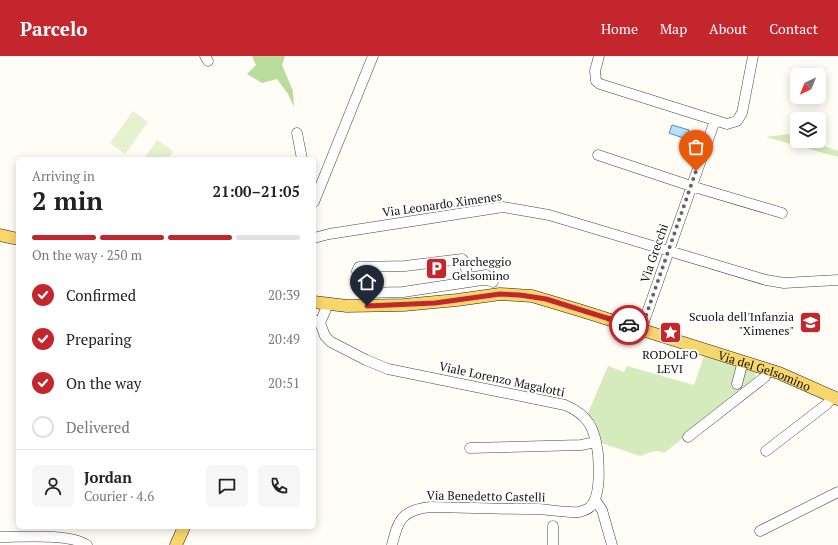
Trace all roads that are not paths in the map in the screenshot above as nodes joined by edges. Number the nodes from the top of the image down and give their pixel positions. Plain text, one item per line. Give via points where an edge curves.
1 (373, 56) edge
2 (599, 56) edge
3 (753, 56) edge
4 (713, 126) dead end
5 (297, 134) dead end
6 (598, 155) dead end
7 (302, 157) edge
8 (691, 186) junction
9 (316, 197) edge
10 (782, 213) dead end
11 (316, 231) edge
12 (329, 234) junction
13 (0, 235) edge
14 (316, 237) edge
15 (16, 239) edge
16 (668, 251) junction
17 (357, 271) joint
18 (838, 280) edge
19 (316, 302) edge
20 (328, 304) junction
21 (317, 322) edge
22 (641, 330) junction
23 (743, 361) junction
24 (768, 370) junction
25 (737, 384) dead end
26 (836, 398) edge
27 (688, 437) dead end
28 (596, 442) junction
29 (470, 448) dead end
30 (766, 451) dead end
31 (838, 492) edge
32 (595, 500) junction
33 (553, 526) dead end
34 (183, 529) edge
35 (760, 531) dead end
36 (0, 537) edge
37 (86, 545) edge
38 (176, 545) edge
39 (392, 545) edge
40 (553, 545) edge
41 (612, 545) edge

1 - 9 street
2 - 3 street via 595,71 596,80 600,84 727,124 737,121 742,113
4 - 8 street, Via Grecchi
5 - 7 street
6 - 8 street
8 - 10 street
8 - 16 street, Via Grecchi
11 - 12 street, Via Leonardo Ximenes
12 - 14 street, Via Leonardo Ximenes
12 - 16 street, Via Leonardo Ximenes via 503,207 549,215
13 - 15 main road
16 - 18 street, Via Leonardo Ximenes via 766,280 784,283
16 - 22 street, Via Grecchi
17 - 17 street via 360,291 363,293 403,292 482,280 493,282 486,275 469,278 462,259 405,266 361,266
19 - 20 main road, Via del Gelsomino
20 - 21 street, Viale Lorenzo Magalotti
20 - 22 main road, Via del Gelsomino via 404,305 500,294 520,295 546,299
21 - 28 street, Viale Lorenzo Magalotti via 331,342 388,369 565,405 584,416 594,432
22 - 23 main road, Via del Gelsomino
23 - 24 main road, Via del Gelsomino
23 - 25 street
24 - 26 main road, Via del Gelsomino
24 - 27 street via 764,376
26 - 30 street
28 - 29 street via 582,445
28 - 32 street, Viale Lorenzo Magalotti via 599,463
31 - 35 street
32 - 39 street, Via Benedetto Castelli via 590,507 581,512 416,508 398,523
32 - 41 street via 602,510
33 - 40 street
34 - 38 main road
36 - 37 street via 62,538

